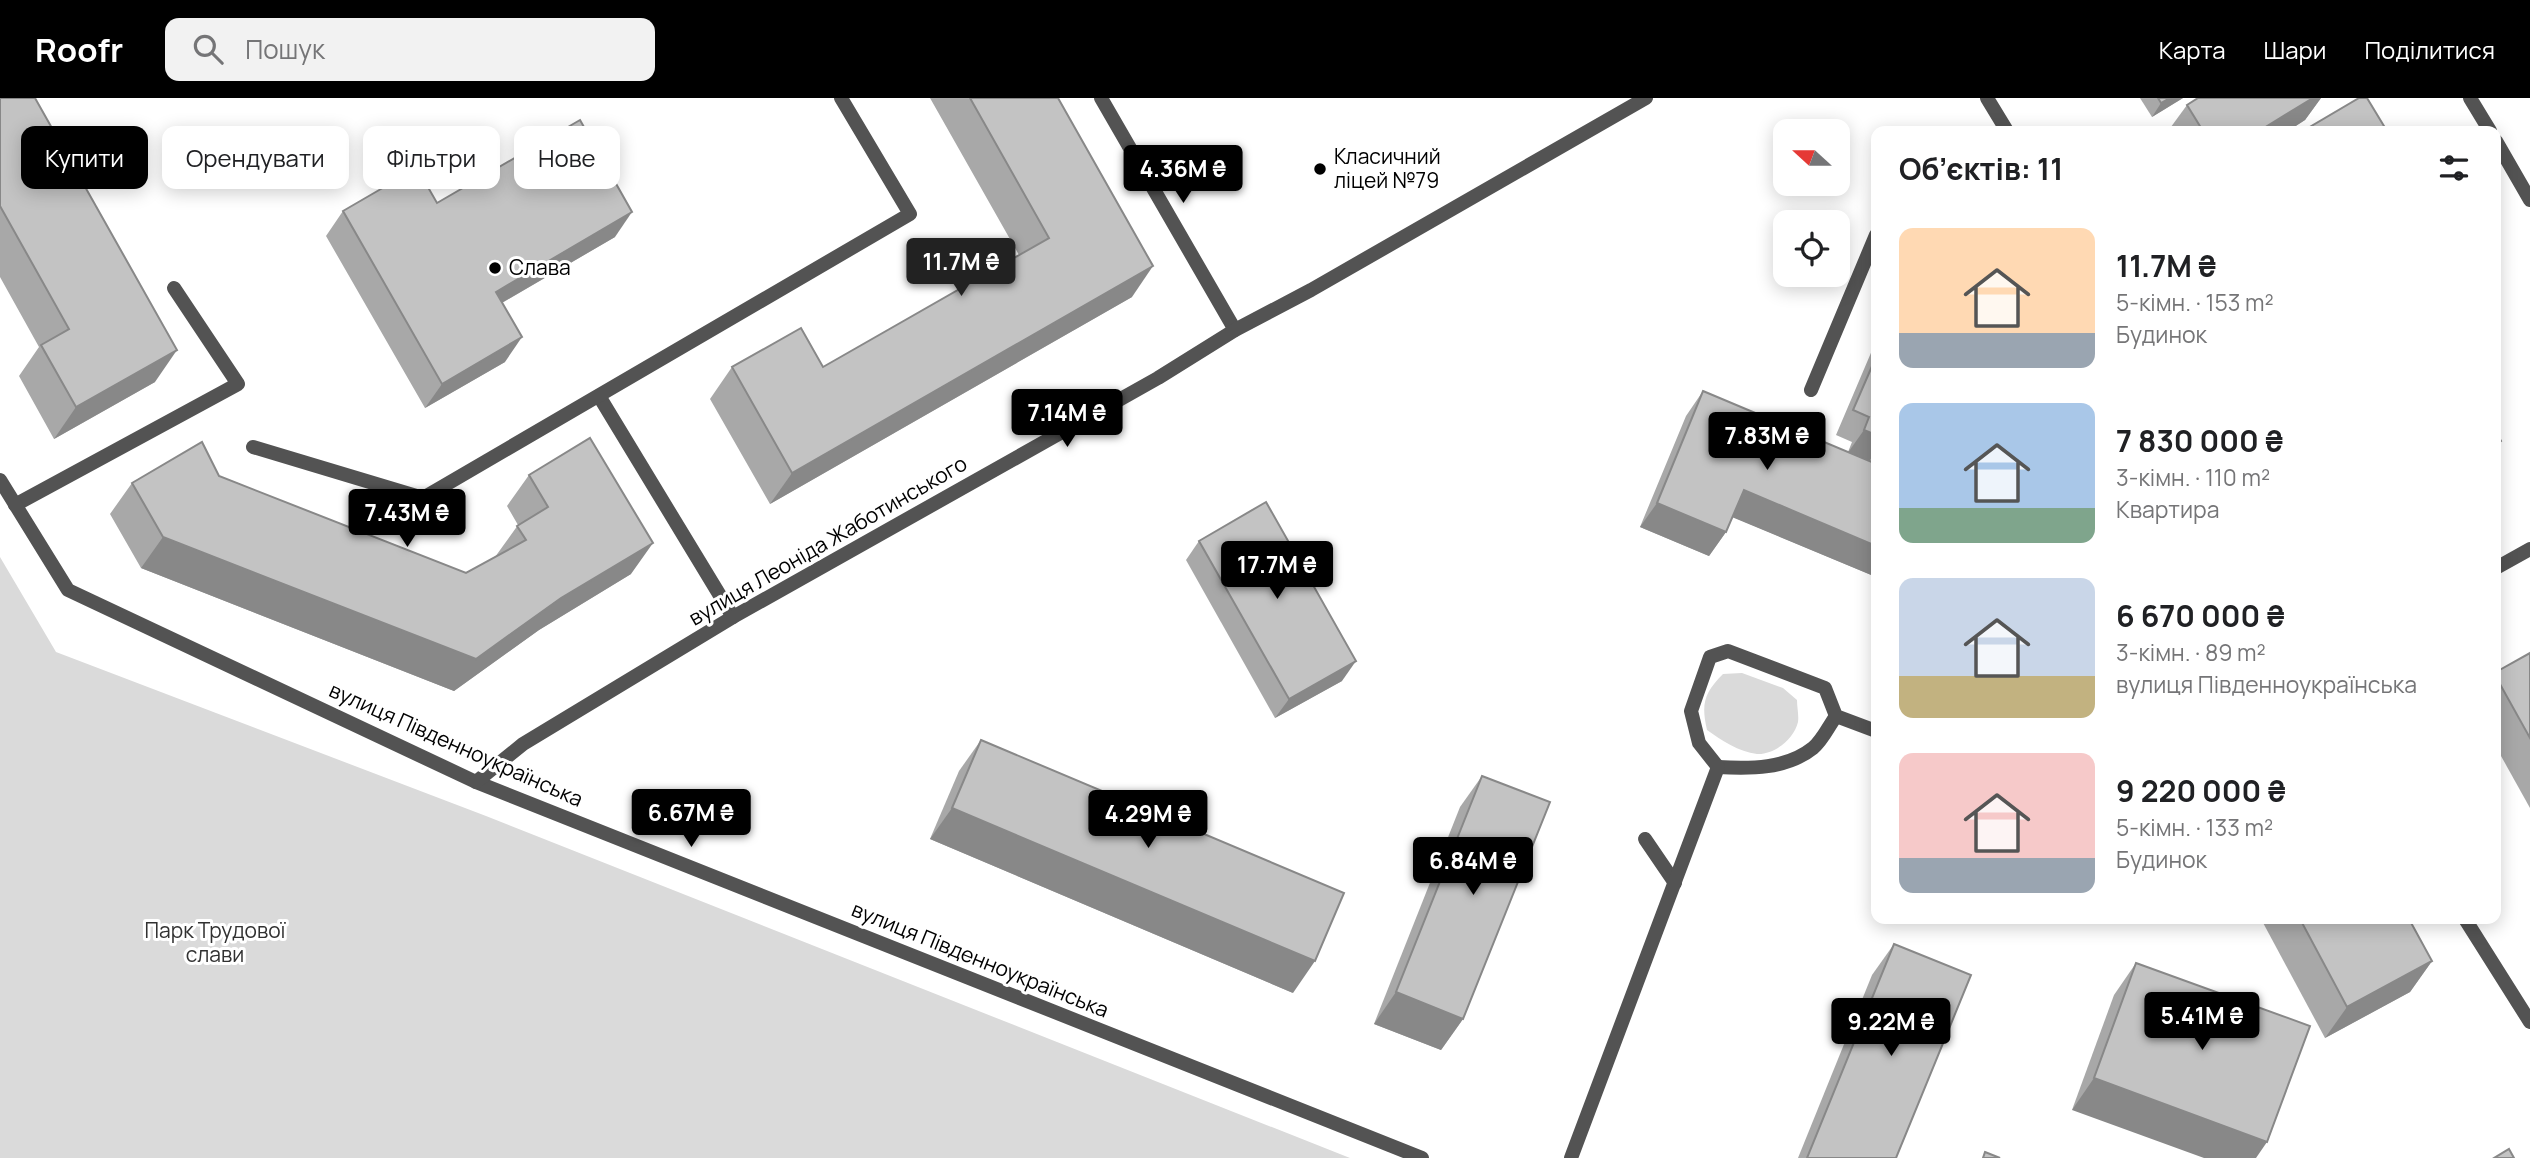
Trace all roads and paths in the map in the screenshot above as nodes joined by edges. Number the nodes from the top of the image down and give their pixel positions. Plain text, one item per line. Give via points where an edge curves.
1 (841, 98) edge
2 (1101, 98) edge
3 (1646, 98) edge
4 (1987, 98) edge
5 (2470, 98) edge
6 (2004, 126) edge
7 (2487, 126) edge
8 (2501, 150) edge
9 (2530, 200) edge
10 (1871, 247) edge
11 (174, 288) dead end
12 (1235, 330) junction
13 (1811, 390) dead end
14 (599, 396) junction
15 (253, 447) dead end
16 (0, 480) edge
17 (15, 505) junction
18 (2530, 549) edge
19 (2501, 565) edge
20 (733, 618) junction
21 (1836, 716) junction
22 (1871, 729) edge
23 (1718, 767) junction
24 (476, 782) junction
25 (1645, 839) dead end
26 (1675, 883) junction
27 (2468, 924) edge
28 (2530, 1022) edge
29 (1422, 1158) edge
30 (1571, 1158) edge

1 - 14 street via 910,214
2 - 12 street
3 - 12 street, вулиця Леоніда Жаботинського
4 - 6 street
5 - 7 street
8 - 9 street
10 - 13 street
11 - 17 street via 237,384
12 - 20 street, вулиця Леоніда Жаботинського
14 - 15 street via 423,498
14 - 20 street
16 - 17 street, вулиця Південноукраїнська
17 - 24 street, вулиця Південноукраїнська via 68,590
18 - 19 street
20 - 24 street, вулиця Леоніда Жаботинського via 523,744
21 - 22 street
21 - 23 street via 1815,747 1791,761 1754,769
21 - 23 street via 1825,688 1728,651 1710,657 1691,711 1699,743
23 - 26 street
24 - 29 street, вулиця Південноукраїнська
25 - 26 street
26 - 30 street
27 - 28 street

